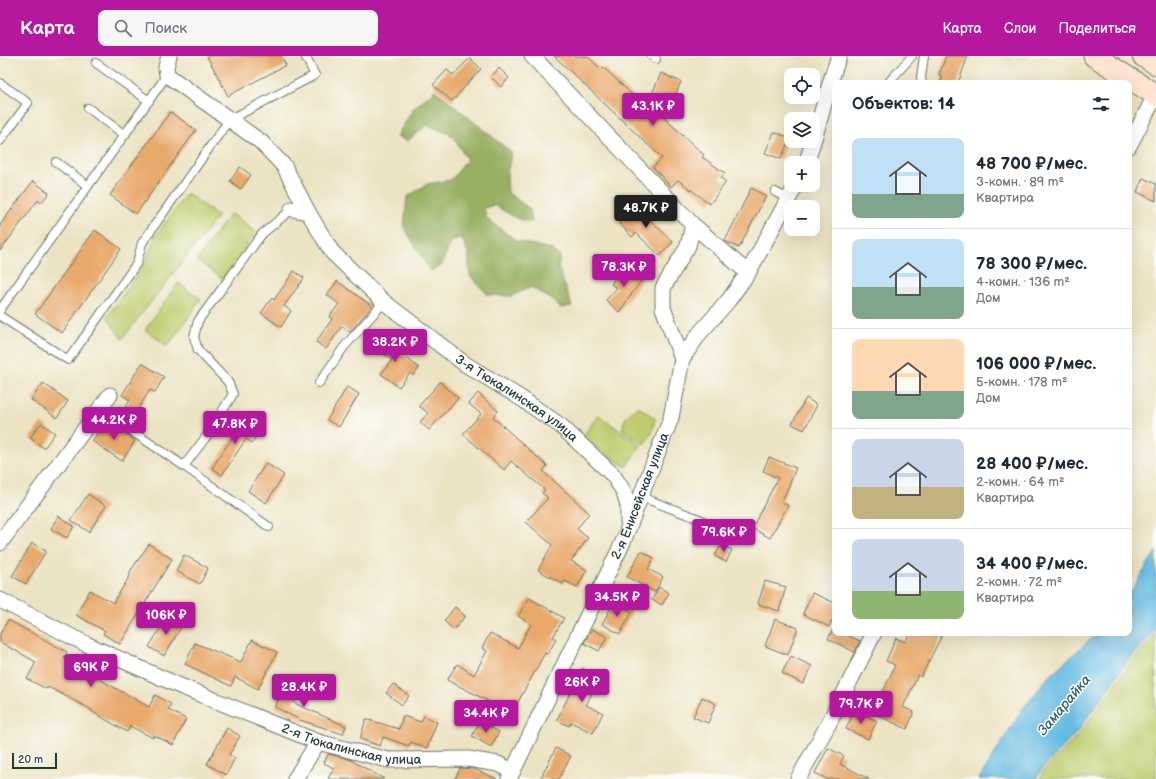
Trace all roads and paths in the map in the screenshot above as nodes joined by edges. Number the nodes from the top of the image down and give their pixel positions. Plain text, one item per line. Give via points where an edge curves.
1 (169, 56) edge
2 (305, 56) edge
3 (532, 56) edge
4 (839, 56) edge
5 (912, 56) edge
6 (924, 56) edge
7 (1094, 56) edge
8 (1143, 56) edge
9 (96, 63) dead end
10 (1156, 64) edge
11 (167, 75) junction
12 (891, 80) edge
13 (922, 80) edge
14 (0, 83) edge
15 (1156, 95) edge
16 (149, 101) junction
17 (88, 108) dead end
18 (229, 120) junction
19 (125, 135) junction
20 (1132, 140) edge
21 (0, 141) edge
22 (808, 156) edge
23 (56, 162) dead end
24 (88, 186) junction
25 (786, 192) edge
26 (292, 209) joint
27 (308, 212) junction
28 (694, 226) junction
29 (748, 273) junction
30 (384, 302) junction
31 (0, 310) edge
32 (0, 316) edge
33 (682, 358) junction
34 (319, 383) dead end
35 (110, 395) dead end
36 (100, 410) junction
37 (184, 466) junction
38 (641, 497) junction
39 (702, 520) dead end
40 (269, 527) dead end
41 (628, 527) junction
42 (0, 543) edge
43 (0, 601) edge
44 (872, 636) edge
45 (318, 742) junction
46 (511, 775) edge
47 (295, 779) edge
48 (798, 779) edge

1 - 11 street
2 - 18 lane via 315,75
3 - 28 street
4 - 22 street
5 - 12 lane
6 - 13 lane
7 - 15 main road
8 - 10 main road
9 - 16 lane
11 - 16 lane
11 - 18 street, 3-я Тюкалинская улица
14 - 21 lane via 28,103
15 - 20 street
16 - 19 lane
17 - 19 lane
18 - 27 street, 3-я Тюкалинская улица via 261,142 284,166
18 - 32 lane via 142,243 137,263 68,360
19 - 24 lane
23 - 24 lane
24 - 31 lane
25 - 29 street, 2-я Енисейская улица via 782,195
26 - 27 street
26 - 37 lane via 262,234 198,321 194,337 198,350 228,382 232,394 206,437
27 - 30 street, 3-я Тюкалинская улица via 332,252
28 - 29 street
28 - 33 street via 688,246 663,288 663,308
29 - 33 street, 2-я Енисейская улица
30 - 34 lane via 344,346
30 - 41 street, 3-я Тюкалинская улица via 465,364 561,426 613,475 624,492 628,506
33 - 38 street, 2-я Енисейская улица via 671,418
35 - 36 street
36 - 37 lane
36 - 42 street
37 - 40 lane
38 - 39 lane
38 - 41 street, 2-я Енисейская улица
41 - 46 street, 2-я Енисейская улица via 615,560
43 - 45 street, 2-я Тюкалинская улица via 172,683
44 - 48 street
45 - 46 street, 2-я Тюкалинская улица via 388,760 468,759 498,764
45 - 47 street

